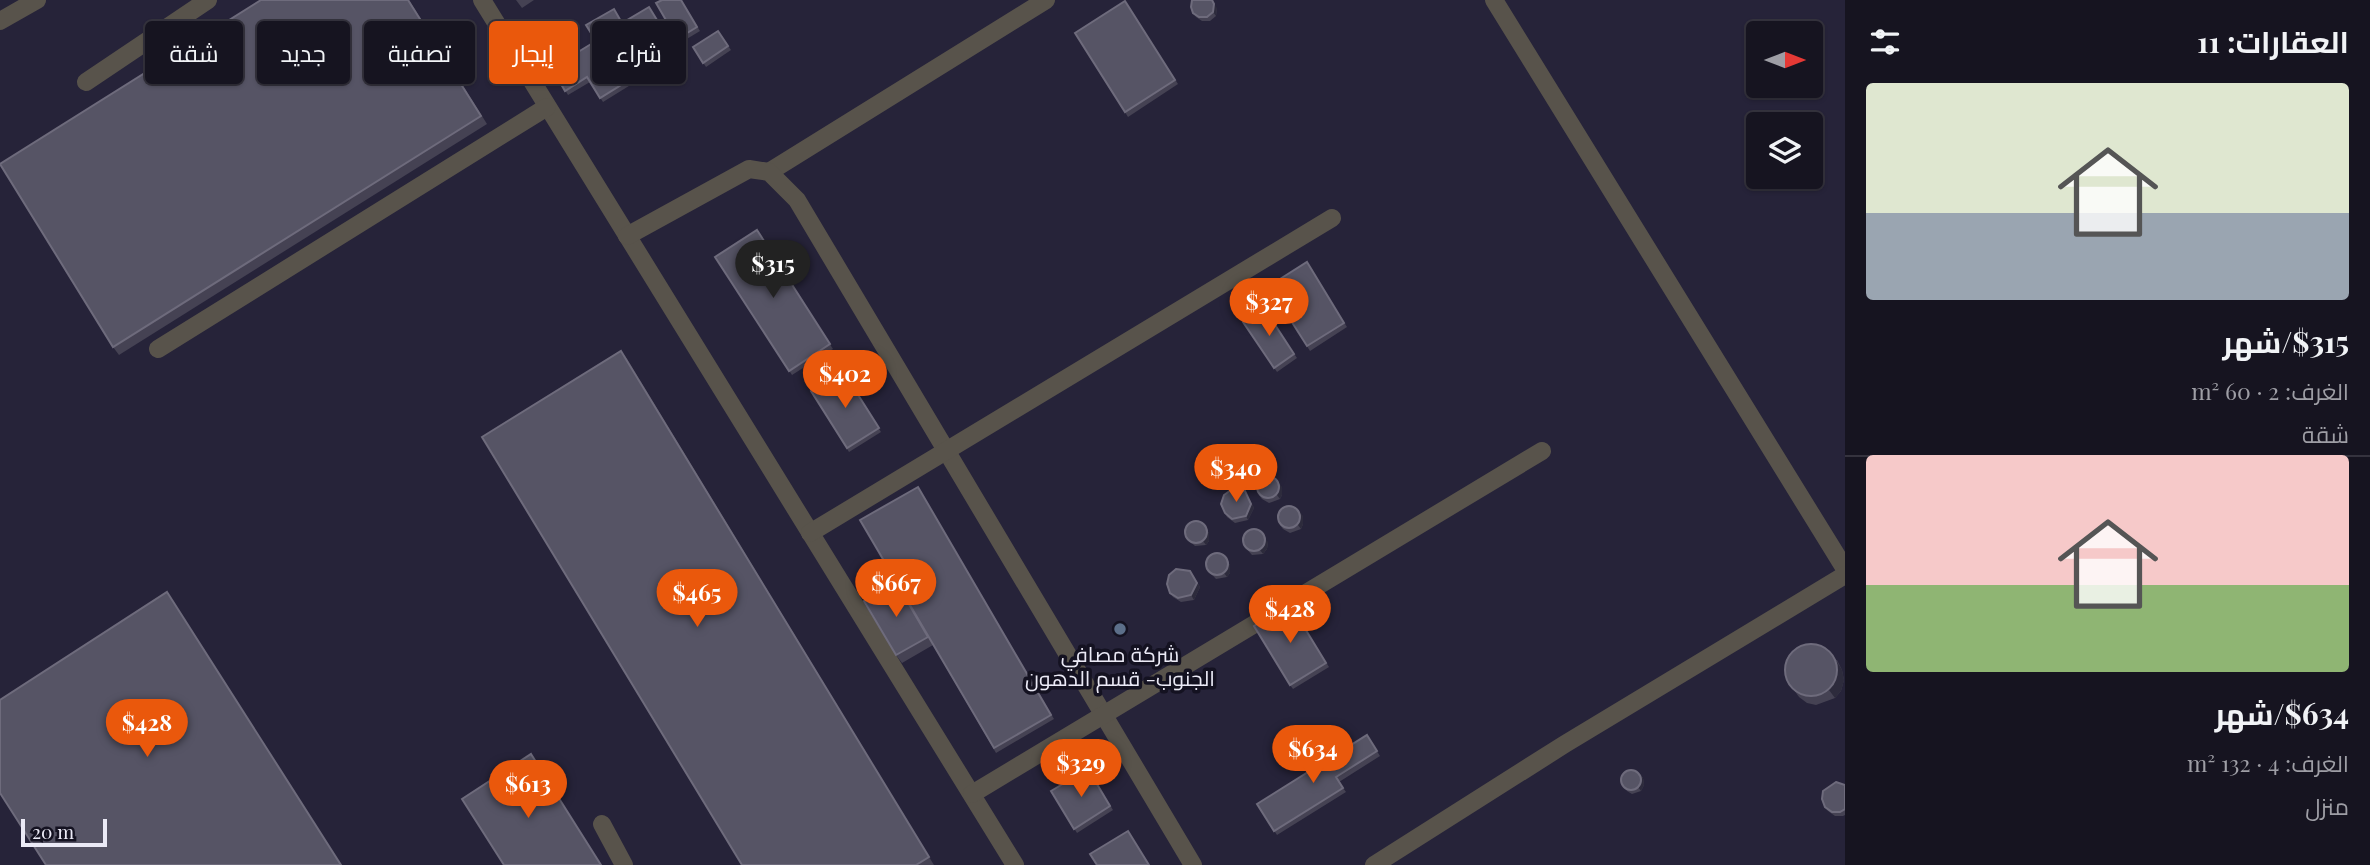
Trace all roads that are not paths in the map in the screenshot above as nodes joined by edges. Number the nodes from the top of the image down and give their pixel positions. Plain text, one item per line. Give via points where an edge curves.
1 (37, 0) edge
2 (208, 0) edge
3 (482, 0) edge
4 (1046, 0) edge
5 (1494, 0) edge
6 (0, 21) edge
7 (86, 82) dead end
8 (547, 107) junction
9 (769, 172) junction
10 (1332, 218) dead end
11 (626, 236) junction
12 (158, 349) dead end
13 (1542, 451) dead end
14 (947, 452) junction
15 (810, 533) junction
16 (1845, 569) edge
17 (1845, 575) edge
18 (1104, 713) junction
19 (972, 794) junction
20 (602, 824) dead end
21 (624, 865) edge
22 (1016, 865) edge
23 (1193, 865) edge
24 (1374, 865) edge

1 - 6 lane
2 - 7 lane
3 - 8 lane
4 - 9 lane
5 - 16 lane
8 - 11 lane
8 - 12 lane
9 - 11 lane via 749,169
9 - 14 lane via 797,200
10 - 14 lane
11 - 15 lane
13 - 18 lane
14 - 15 lane
14 - 18 lane
15 - 19 lane
17 - 24 lane
18 - 19 lane
18 - 23 lane
19 - 22 lane
20 - 21 lane

